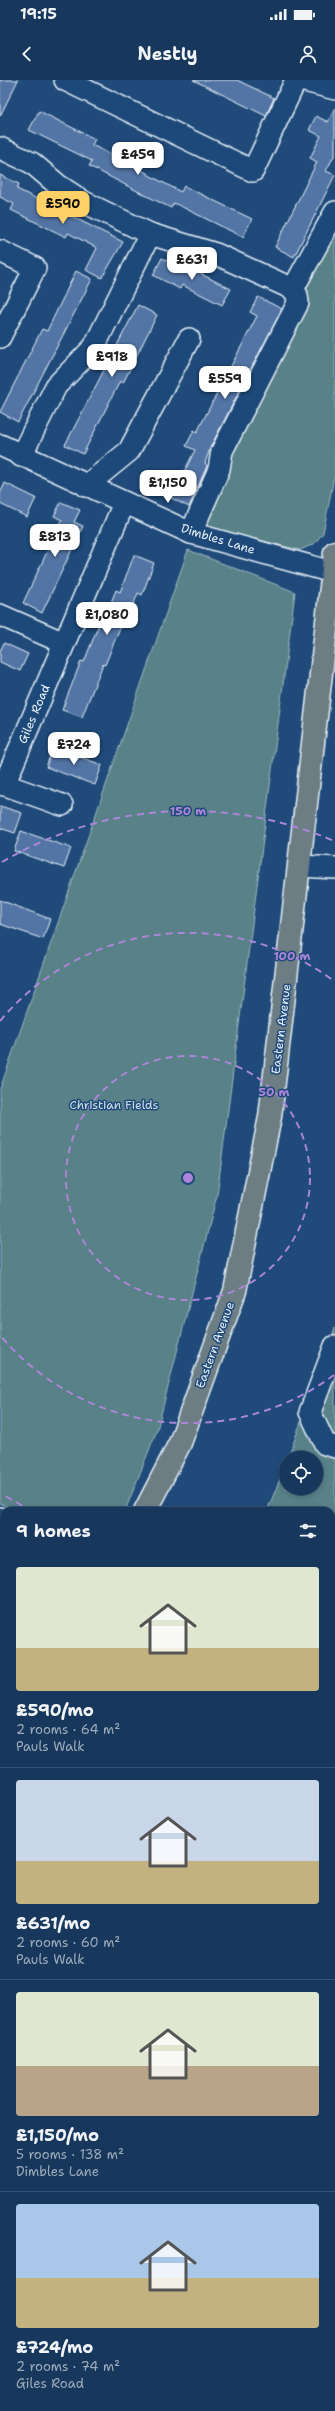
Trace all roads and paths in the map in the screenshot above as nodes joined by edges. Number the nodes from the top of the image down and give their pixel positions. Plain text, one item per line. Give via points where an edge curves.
1 (65, 80) edge
2 (296, 80) edge
3 (301, 80) edge
4 (335, 89) edge
5 (0, 148) edge
6 (335, 212) edge
7 (150, 234) junction
8 (0, 251) edge
9 (293, 289) junction
10 (0, 337) edge
11 (190, 339) dead end
12 (0, 445) edge
13 (21, 456) junction
14 (86, 486) junction
15 (124, 503) junction
16 (191, 532) junction
17 (333, 562) edge
18 (0, 615) edge
19 (64, 643) junction
20 (2, 784) edge
21 (62, 805) dead end
22 (300, 866) junction
23 (335, 868) edge
24 (335, 1346) edge
25 (335, 1447) edge
26 (147, 1507) edge

1 - 2 street via 253,171
3 - 4 street
5 - 7 street via 32,163 84,202
6 - 9 street
7 - 9 street via 216,254
7 - 13 street via 94,347 56,386
8 - 10 street via 35,268
9 - 16 street via 298,303 222,451 219,469
11 - 14 street via 129,451
12 - 13 street, Dimbles Lane
13 - 14 street, Dimbles Lane
14 - 15 street, Dimbles Lane
15 - 16 street, Dimbles Lane
15 - 19 street, Giles Road
16 - 17 street, Dimbles Lane
17 - 22 highway, Eastern Avenue
18 - 19 street
19 - 20 street, Giles Road
20 - 21 street, Giles Road
22 - 23 street
22 - 26 highway, Eastern Avenue via 270,1117 235,1291 180,1444
24 - 25 street via 310,1412 325,1444

